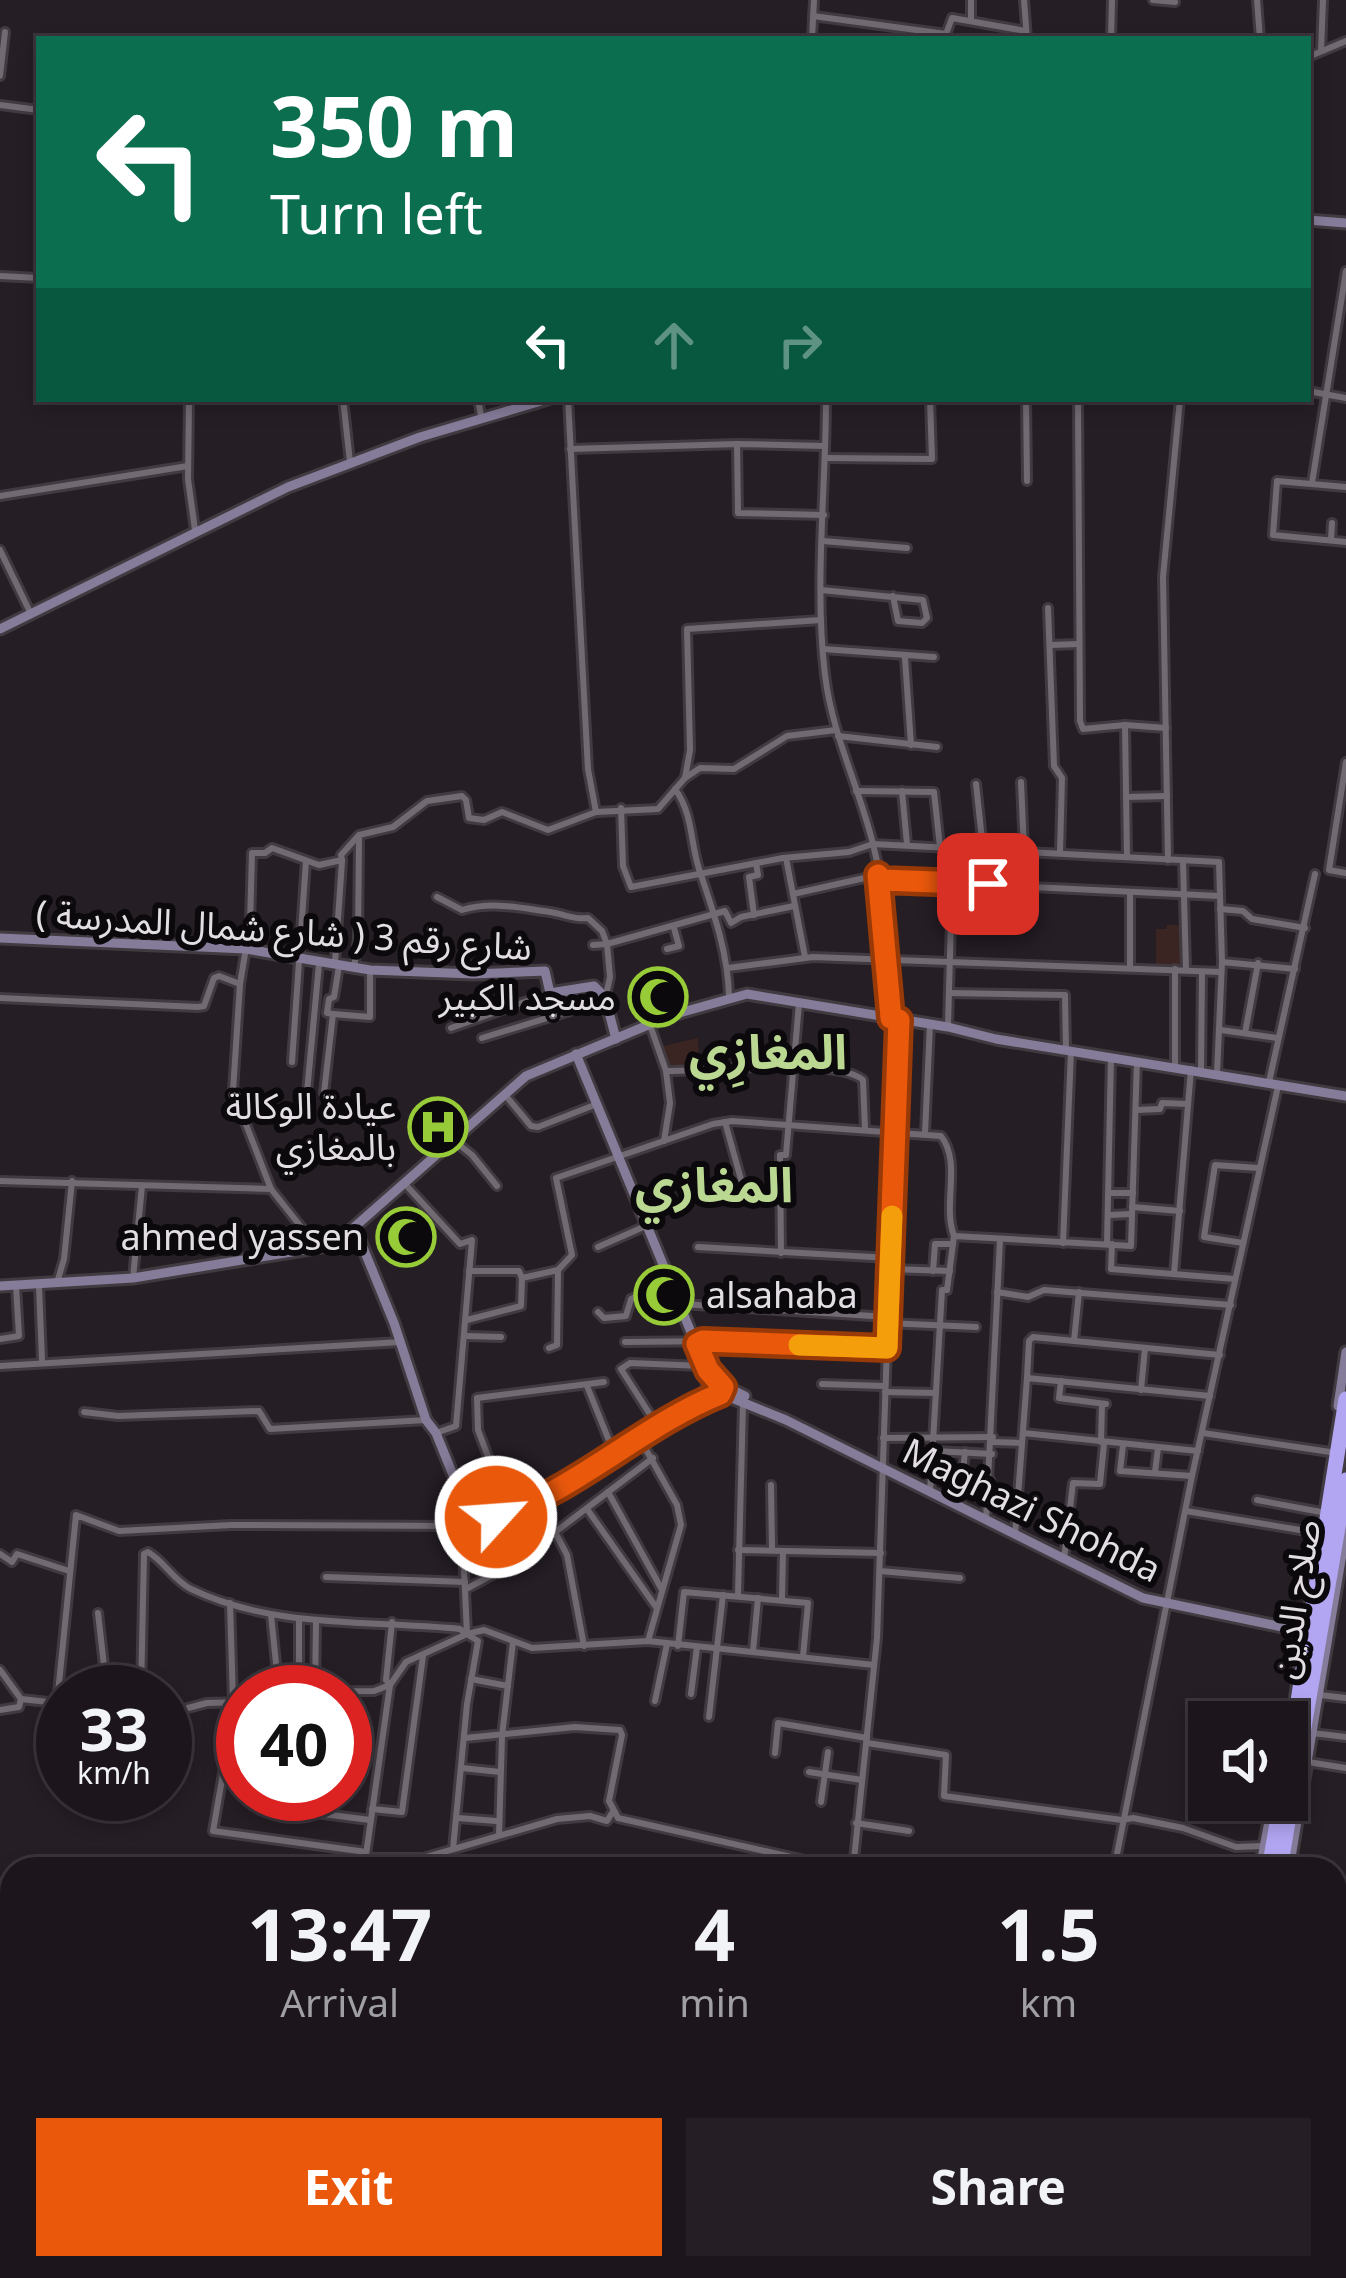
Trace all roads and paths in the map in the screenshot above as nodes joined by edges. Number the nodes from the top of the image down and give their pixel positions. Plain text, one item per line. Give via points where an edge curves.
1 (814, 0) edge
2 (971, 0) edge
3 (1024, 0) edge
4 (1112, 0) edge
5 (1153, 0) edge
6 (1257, 0) edge
7 (1322, 0) edge
8 (1175, 2) edge
9 (813, 16) junction
10 (971, 20) junction
11 (5, 32) dead end
12 (1027, 35) edge
13 (812, 36) edge
14 (1111, 36) edge
15 (1260, 36) edge
16 (1346, 41) edge
17 (1322, 51) junction
18 (1311, 56) edge
19 (1, 64) edge
20 (0, 76) edge
21 (0, 105) edge
22 (36, 110) edge
23 (1311, 220) edge
24 (1346, 223) edge
25 (1346, 272) edge
26 (0, 276) edge
27 (36, 278) edge
28 (1311, 392) edge
29 (1326, 394) junction
30 (1346, 398) edge
31 (189, 402) edge
32 (344, 402) edge
33 (479, 402) edge
34 (536, 402) edge
35 (568, 402) edge
36 (826, 402) edge
37 (930, 402) edge
38 (1026, 402) edge
39 (1078, 402) edge
40 (1180, 402) edge
41 (481, 416) junction
42 (737, 444) junction
43 (826, 446) junction
44 (570, 449) junction
45 (826, 458) junction
46 (350, 462) junction
47 (188, 466) junction
48 (1027, 482) dead end
49 (1312, 483) junction
50 (1346, 488) edge
51 (0, 496) edge
52 (824, 515) junction
53 (1332, 523) dead end
54 (195, 530) junction
55 (1331, 540) junction
56 (823, 541) junction
57 (1346, 542) edge
58 (907, 548) dead end
59 (0, 550) edge
60 (821, 590) junction
61 (893, 596) junction
62 (1048, 608) dead end
63 (30, 612) junction
64 (821, 620) junction
65 (0, 629) edge
66 (1078, 644) junction
67 (1051, 645) junction
68 (823, 649) junction
69 (934, 657) dead end
70 (905, 658) junction
71 (1125, 725) junction
72 (1166, 728) junction
73 (837, 734) junction
74 (911, 745) junction
75 (937, 747) dead end
76 (1346, 762) edge
77 (685, 778) junction
78 (1021, 782) dead end
79 (976, 784) dead end
80 (675, 789) junction
81 (856, 790) junction
82 (902, 791) junction
83 (1167, 796) junction
84 (1126, 797) junction
85 (621, 808) junction
86 (596, 812) junction
87 (359, 835) junction
88 (873, 844) junction
89 (907, 844) junction
90 (940, 847) junction
91 (983, 849) junction
92 (1024, 850) junction
93 (1060, 852) junction
94 (1127, 856) junction
95 (786, 858) junction
96 (342, 860) junction
97 (1168, 860) junction
98 (306, 861) junction
99 (1183, 861) junction
100 (756, 863) junction
101 (702, 873) junction
102 (1346, 873) edge
103 (1316, 874) dead end
104 (878, 875) junction
105 (1130, 892) junction
106 (793, 894) junction
107 (1185, 896) junction
108 (1219, 896) junction
109 (437, 897) dead end
110 (794, 906) junction
111 (1220, 909) junction
112 (754, 914) junction
113 (714, 917) junction
114 (952, 921) dead end
115 (731, 923) junction
116 (674, 928) junction
117 (1305, 928) junction
118 (720, 933) junction
119 (0, 938) edge
120 (607, 944) junction
121 (593, 945) dead end
122 (246, 949) junction
123 (667, 949) dead end
124 (806, 957) junction
125 (300, 961) junction
126 (888, 961) junction
127 (950, 962) junction
128 (1222, 962) junction
129 (1258, 963) junction
130 (319, 964) junction
131 (337, 966) junction
132 (354, 968) junction
133 (728, 968) junction
134 (1130, 968) junction
135 (1175, 969) junction
136 (1295, 969) junction
137 (370, 970) junction
138 (1186, 970) junction
139 (1202, 971) junction
140 (1221, 972) junction
141 (240, 984) junction
142 (550, 993) junction
143 (566, 993) junction
144 (950, 993) junction
145 (729, 996) junction
146 (605, 997) junction
147 (0, 998) edge
148 (799, 1003) junction
149 (333, 1014) junction
150 (895, 1019) junction
151 (650, 1024) junction
152 (930, 1024) junction
153 (948, 1027) junction
154 (451, 1028) dead end
155 (1220, 1030) junction
156 (1245, 1033) junction
157 (482, 1038) dead end
158 (1277, 1038) junction
159 (616, 1039) junction
160 (751, 1040) dead end
161 (1068, 1051) junction
162 (576, 1054) junction
163 (1111, 1057) junction
164 (1137, 1061) junction
165 (292, 1062) dead end
166 (750, 1067) junction
167 (1175, 1067) junction
168 (790, 1069) junction
169 (1196, 1069) junction
170 (666, 1071) junction
171 (1217, 1073) junction
172 (1274, 1083) junction
173 (307, 1092) dead end
174 (324, 1093) dead end
175 (503, 1093) junction
176 (1346, 1094) edge
177 (597, 1104) junction
178 (1188, 1104) junction
179 (1136, 1111) junction
180 (725, 1122) junction
181 (786, 1124) junction
182 (865, 1129) junction
183 (894, 1130) junction
184 (925, 1132) junction
185 (452, 1139) junction
186 (664, 1141) junction
187 (618, 1156) junction
188 (1258, 1168) junction
189 (72, 1180) junction
190 (0, 1181) edge
191 (405, 1184) junction
192 (742, 1184) dead end
193 (142, 1185) junction
194 (497, 1186) dead end
195 (271, 1189) junction
196 (1109, 1193) junction
197 (1132, 1193) junction
198 (1132, 1211) junction
199 (1180, 1211) junction
200 (1109, 1215) junction
201 (648, 1225) junction
202 (356, 1228) junction
203 (953, 1240) junction
204 (1000, 1240) junction
205 (1064, 1243) junction
206 (1243, 1243) junction
207 (1109, 1244) junction
208 (698, 1246) dead end
209 (598, 1247) dead end
210 (318, 1248) junction
211 (781, 1253) junction
212 (890, 1258) junction
213 (890, 1269) junction
214 (558, 1270) junction
215 (470, 1271) junction
216 (933, 1271) junction
217 (950, 1271) junction
218 (1174, 1274) junction
219 (133, 1278) junction
220 (522, 1278) junction
221 (1235, 1280) junction
222 (671, 1281) junction
223 (57, 1283) junction
224 (0, 1286) edge
225 (16, 1286) junction
226 (40, 1286) junction
227 (995, 1292) junction
228 (1079, 1292) junction
229 (681, 1304) junction
230 (1231, 1305) junction
231 (598, 1312) dead end
232 (467, 1320) junction
233 (888, 1320) junction
234 (940, 1325) junction
235 (976, 1327) dead end
236 (466, 1336) junction
237 (500, 1337) dead end
238 (0, 1339) edge
239 (1074, 1341) junction
240 (401, 1342) junction
241 (625, 1342) dead end
242 (697, 1344) junction
243 (549, 1348) dead end
244 (887, 1348) junction
245 (1144, 1348) junction
246 (1346, 1352) edge
247 (1220, 1355) junction
248 (42, 1362) junction
249 (0, 1366) edge
250 (707, 1368) junction
251 (1027, 1378) junction
252 (1061, 1381) junction
253 (604, 1382) dead end
254 (822, 1384) dead end
255 (586, 1386) junction
256 (714, 1387) junction
257 (884, 1389) junction
258 (1141, 1390) junction
259 (936, 1393) junction
260 (1210, 1396) junction
261 (1346, 1399) edge
262 (747, 1400) junction
263 (84, 1412) dead end
264 (426, 1420) junction
265 (477, 1420) junction
266 (456, 1426) junction
267 (658, 1427) junction
268 (436, 1432) junction
269 (1202, 1432) junction
270 (1024, 1433) junction
271 (640, 1438) junction
272 (882, 1438) junction
273 (934, 1438) junction
274 (993, 1439) junction
275 (1022, 1443) junction
276 (1102, 1443) junction
277 (1123, 1444) junction
278 (1158, 1448) junction
279 (934, 1450) junction
280 (1198, 1450) junction
281 (965, 1452) junction
282 (1330, 1452) junction
283 (614, 1453) junction
284 (992, 1454) junction
285 (653, 1458) junction
286 (880, 1464) junction
287 (1155, 1472) junction
288 (1192, 1476) junction
289 (963, 1480) junction
290 (990, 1480) junction
291 (1346, 1480) edge
292 (771, 1485) dead end
293 (931, 1490) junction
294 (608, 1492) junction
295 (1257, 1500) dead end
296 (960, 1504) junction
297 (587, 1510) junction
298 (1330, 1510) junction
299 (1185, 1511) junction
300 (468, 1512) junction
301 (509, 1513) junction
302 (987, 1518) junction
303 (462, 1526) junction
304 (1346, 1530) edge
305 (555, 1532) junction
306 (1015, 1532) junction
307 (1318, 1533) junction
308 (772, 1548) junction
309 (738, 1550) junction
310 (783, 1551) junction
311 (881, 1553) junction
312 (0, 1554) edge
313 (1064, 1556) junction
314 (880, 1570) junction
315 (69, 1571) junction
316 (326, 1577) dead end
317 (960, 1578) dead end
318 (465, 1585) junction
319 (661, 1588) junction
320 (723, 1594) junction
321 (738, 1596) junction
322 (758, 1598) junction
323 (782, 1598) junction
324 (230, 1602) junction
325 (1168, 1602) junction
326 (656, 1607) junction
327 (98, 1613) dead end
328 (271, 1615) junction
329 (1312, 1619) junction
330 (299, 1620) junction
331 (316, 1622) junction
332 (392, 1622) junction
333 (467, 1634) junction
334 (1301, 1639) junction
335 (648, 1641) junction
336 (513, 1642) junction
337 (667, 1644) junction
338 (584, 1646) junction
339 (678, 1646) junction
340 (697, 1647) junction
341 (719, 1648) junction
342 (754, 1651) junction
343 (423, 1654) junction
344 (803, 1657) junction
345 (63, 1665) edge
346 (104, 1665) edge
347 (142, 1665) edge
348 (233, 1665) edge
349 (276, 1665) edge
350 (299, 1665) edge
351 (315, 1665) edge
352 (874, 1665) junction
353 (0, 1670) edge
354 (471, 1679) junction
355 (390, 1685) junction
356 (508, 1686) junction
357 (372, 1691) edge
358 (691, 1694) dead end
359 (1319, 1694) junction
360 (1346, 1698) edge
361 (21, 1699) junction
362 (655, 1701) dead end
363 (1291, 1701) edge
364 (1298, 1701) edge
365 (36, 1702) edge
366 (0, 1710) edge
367 (710, 1717) dead end
368 (1312, 1733) junction
369 (502, 1736) junction
370 (1346, 1737) edge
371 (465, 1738) junction
372 (867, 1741) junction
373 (828, 1752) dead end
374 (775, 1753) dead end
375 (1308, 1756) edge
376 (1308, 1762) edge
377 (461, 1768) junction
378 (1346, 1768) edge
379 (501, 1772) junction
380 (809, 1772) dead end
381 (826, 1773) junction
382 (862, 1780) junction
383 (821, 1802) dead end
384 (372, 1810) joint
385 (612, 1813) junction
386 (458, 1818) junction
387 (216, 1819) edge
388 (1122, 1820) junction
389 (370, 1821) edge
390 (1272, 1821) edge
391 (1273, 1821) edge
392 (1297, 1821) edge
393 (497, 1822) junction
394 (856, 1823) junction
395 (909, 1831) dead end
396 (500, 1836) junction
397 (1265, 1846) junction
398 (453, 1849) junction
399 (366, 1856) junction
400 (375, 1857) edge
401 (417, 1857) edge
402 (792, 1857) edge
403 (851, 1857) edge
404 (1116, 1857) edge
405 (1265, 1857) edge
406 (1267, 1857) edge
407 (1282, 1857) edge
408 (1291, 1857) edge

1 - 9 street
2 - 10 street
3 - 12 street
4 - 14 street
5 - 8 street
6 - 15 street
7 - 17 street
9 - 10 street via 946,34 952,18
9 - 13 street
10 - 12 street
11 - 19 street
16 - 17 street
17 - 18 street
19 - 20 street
21 - 22 street
23 - 24 street
25 - 29 street
26 - 27 street
28 - 29 street
29 - 30 street
29 - 49 street
31 - 47 street
32 - 46 street
33 - 41 street
34 - 41 street
35 - 44 street
36 - 43 street
37 - 45 street via 932,459
38 - 48 street
39 - 66 street
40 - 72 street via 1162,577
41 - 46 street
42 - 43 street
42 - 44 street
42 - 52 street via 737,513
43 - 45 street
44 - 86 street
45 - 52 street
46 - 54 street
47 - 51 street
47 - 54 street
49 - 50 street
49 - 55 street via 1277,481 1273,535
52 - 56 street
53 - 55 street
54 - 63 street
55 - 57 street
56 - 58 street
56 - 60 street
59 - 63 street
60 - 61 street
60 - 64 street
61 - 61 street via 923,599 927,618 898,621
62 - 67 street
63 - 65 street
64 - 68 street
64 - 77 street via 687,629
66 - 67 street
66 - 71 street via 1083,729
67 - 93 street
68 - 70 street
68 - 73 street
69 - 70 street
70 - 74 street
71 - 72 street
71 - 84 street
72 - 83 street
73 - 74 street
73 - 77 street via 787,736 734,769 700,768
73 - 81 street
74 - 75 street
76 - 102 street via 1329,870
77 - 80 street
78 - 92 street
79 - 91 street
80 - 85 street via 658,808
80 - 101 street
81 - 82 street
81 - 88 street
82 - 89 street
82 - 90 street via 934,792
83 - 84 street
83 - 97 street
84 - 94 street
85 - 86 street
85 - 101 street via 629,886
86 - 87 street via 548,830 502,812 469,818 462,796 427,801 393,827
87 - 96 street
87 - 132 street
88 - 89 street
88 - 95 street
88 - 104 street
89 - 90 street
90 - 91 street
91 - 92 street
92 - 93 street
93 - 94 street
94 - 97 street
95 - 100 street
95 - 106 street
96 - 98 street
96 - 131 street
97 - 99 street
98 - 122 street via 272,848 252,854
98 - 125 street
99 - 107 street
99 - 108 street via 1219,862
100 - 101 street
100 - 112 street via 758,875 749,877
101 - 113 street
103 - 117 street
104 - 105 street
104 - 106 street
104 - 126 street
105 - 107 street
105 - 134 street
106 - 110 street
107 - 108 street
107 - 138 street
108 - 111 street
109 - 120 street via 462,910 520,906 588,918
110 - 112 street
110 - 124 street
111 - 117 street
111 - 128 street
112 - 115 street
113 - 115 street via 725,911
113 - 116 street
113 - 118 street
114 - 127 street
115 - 118 street
116 - 120 street
116 - 123 street via 679,946
117 - 136 street
118 - 133 street
119 - 122 street, شارع رقم 3 ( شارع شمال المدرسة )
120 - 121 street
120 - 146 street
122 - 125 street, شارع رقم 3 ( شارع شمال المدرسة )
122 - 141 street
124 - 126 street
124 - 133 street
125 - 130 street, شارع رقم 3 ( شارع شمال المدرسة )
125 - 165 street
126 - 127 street
126 - 150 street
127 - 134 street
127 - 144 street
128 - 129 street
128 - 140 street
129 - 136 street
129 - 156 street
130 - 131 street, شارع رقم 3 ( شارع شمال المدرسة )
130 - 173 street
131 - 132 street, شارع رقم 3 ( شارع شمال المدرسة )
131 - 149 street via 327,1012
132 - 137 street, شارع رقم 3 ( شارع شمال المدرسة )
133 - 145 street
134 - 135 street
135 - 138 street
135 - 167 street
136 - 158 street
137 - 142 street, شارع رقم 3 ( شارع شمال المدرسة ) via 545,970
137 - 149 street via 370,1016
138 - 139 street
139 - 140 street
139 - 169 street
140 - 155 street
141 - 147 street via 214,978 198,1007
141 - 195 street via 233,1091
142 - 143 street
142 - 154 street
143 - 146 street via 594,986
143 - 157 street via 570,1011
144 - 153 street
144 - 161 street via 1064,994
145 - 148 street
145 - 151 street
146 - 159 street
148 - 150 street
148 - 168 street
149 - 174 street
150 - 152 street
150 - 183 street
151 - 159 street
151 - 170 street
152 - 153 street
152 - 184 street
153 - 161 street
155 - 156 street
155 - 171 street
156 - 158 street
158 - 172 street
159 - 162 street
160 - 166 street
161 - 163 street
161 - 205 street
162 - 175 street
162 - 177 street
163 - 164 street
163 - 196 street
164 - 167 street
164 - 179 street
166 - 168 street
166 - 170 street
167 - 169 street
168 - 181 street
168 - 182 street via 855,1073 863,1081
169 - 171 street
169 - 178 street
170 - 186 street
171 - 172 street
172 - 176 street
172 - 188 street
175 - 177 street via 538,1127
175 - 185 street
177 - 187 street
178 - 179 street
178 - 199 street
179 - 197 street
180 - 181 street
180 - 186 street
180 - 192 street
181 - 182 street
181 - 211 street
182 - 183 street
183 - 184 street
183 - 212 street
184 - 203 street via 949,1147
185 - 191 street
185 - 194 street
186 - 187 street
187 - 201 street
187 - 214 street via 556,1178 572,1255
188 - 206 street
188 - 206 street via 1215,1165 1204,1237
189 - 190 street
189 - 193 street
189 - 223 street
191 - 202 street
191 - 215 street via 460,1244 472,1238
193 - 195 street
193 - 219 street
195 - 210 street
196 - 197 street
196 - 200 street
197 - 198 street
198 - 199 street
198 - 200 street
198 - 207 street via 1131,1246
199 - 218 street
200 - 207 street
201 - 209 street
201 - 222 street
202 - 210 street
202 - 240 street
203 - 204 street
203 - 216 street via 935,1244
203 - 217 street
204 - 205 street
204 - 227 street
205 - 207 street
206 - 221 street
207 - 218 street via 1111,1269
208 - 211 street
210 - 219 street
211 - 212 street
212 - 213 street
213 - 216 street
213 - 233 street
214 - 220 street
214 - 243 street via 557,1345
215 - 220 street via 519,1270
215 - 232 street
216 - 217 street
217 - 234 street
218 - 221 street
219 - 223 street
220 - 232 street via 520,1306
221 - 230 street
222 - 229 street
222 - 231 street via 631,1299 626,1316
223 - 226 street
224 - 225 street
225 - 226 street
225 - 238 street via 20,1336
226 - 248 street
227 - 228 street
227 - 274 street
228 - 230 street
228 - 239 street
229 - 233 street
229 - 242 street
230 - 247 street
232 - 236 street
233 - 234 street
233 - 244 street
234 - 235 street
234 - 259 street
236 - 237 street
236 - 266 street
239 - 245 street
239 - 251 street via 1033,1337
240 - 248 street
240 - 264 street
241 - 242 street
242 - 244 street
242 - 250 street
244 - 257 street
245 - 247 street
245 - 258 street
246 - 282 street
247 - 260 street
248 - 249 street
250 - 256 street
250 - 267 street via 621,1369
251 - 252 street
251 - 270 street
252 - 258 street
252 - 276 street via 1059,1398 1104,1403
253 - 255 street
254 - 257 street
255 - 265 street via 477,1399
255 - 283 street
256 - 262 street, Maghazi Shohda
256 - 267 street
257 - 259 street
257 - 272 street
258 - 260 street
259 - 273 street
260 - 269 street
261 - 298 highway, صلاح الدين
262 - 286 street, Maghazi Shohda
262 - 309 street
263 - 264 street via 259,1412 270,1429
264 - 268 street
265 - 266 street
265 - 301 street
266 - 268 street
267 - 271 street
268 - 300 street
269 - 280 street
269 - 282 street
270 - 275 street
270 - 276 street
271 - 283 street
271 - 285 street
272 - 273 street
272 - 286 street
273 - 274 street
273 - 279 street
274 - 275 street
274 - 284 street
275 - 306 street
276 - 277 street
276 - 313 street via 1100,1484 1073,1483
277 - 278 street
277 - 287 street via 1120,1471
278 - 280 street
278 - 287 street
279 - 281 street
279 - 293 street
280 - 288 street
281 - 284 street
281 - 289 street
282 - 298 street
283 - 301 street
284 - 290 street
285 - 294 street
285 - 319 street via 681,1525
286 - 293 street, Maghazi Shohda
286 - 311 street
287 - 288 street
288 - 299 street
289 - 290 street
289 - 296 street
290 - 302 street
291 - 298 highway, صلاح الدين
292 - 308 street
293 - 296 street, Maghazi Shohda
294 - 297 street
294 - 319 street
295 - 298 street
296 - 302 street, Maghazi Shohda
297 - 305 street
297 - 326 street
298 - 307 street
298 - 329 highway, صلاح الدين
299 - 307 street
299 - 325 street
300 - 301 street
300 - 303 street
302 - 306 street, Maghazi Shohda
303 - 315 street via 118,1532 76,1515
303 - 318 street
304 - 359 street
305 - 318 street via 513,1564
305 - 338 street
306 - 313 street, Maghazi Shohda
307 - 329 street
308 - 309 street
308 - 310 street
309 - 321 street
310 - 311 street
310 - 323 street
311 - 314 street
312 - 315 street
313 - 325 street, Maghazi Shohda via 1143,1598
314 - 317 street
314 - 352 street
315 - 345 street
316 - 318 street
318 - 333 street
319 - 326 street
320 - 321 street
320 - 339 street via 684,1592
320 - 341 street
321 - 322 street
322 - 323 street
322 - 342 street
323 - 344 street via 808,1603
324 - 328 street
324 - 347 street via 181,1583 144,1554
324 - 348 street
325 - 329 street, Maghazi Shohda via 1293,1624
325 - 334 street, Maghazi Shohda via 1292,1629
325 - 388 street
326 - 335 street
327 - 346 street
328 - 330 street
328 - 349 street
329 - 334 street
329 - 364 highway, صلاح الدين
329 - 407 highway, صلاح الدين
330 - 331 street
330 - 350 street
331 - 332 street
331 - 351 street
332 - 333 street
332 - 355 street
333 - 336 street via 484,1630
333 - 343 street
333 - 354 street via 478,1641
334 - 363 street
335 - 337 street
335 - 338 street
336 - 338 street
336 - 356 street
337 - 339 street
337 - 362 street
339 - 340 street
340 - 341 street
340 - 358 street
341 - 342 street
341 - 367 street
342 - 344 street
343 - 355 street
343 - 384 street via 402,1812
344 - 352 street
352 - 372 street
353 - 361 street
354 - 356 street
354 - 371 street
355 - 357 street
355 - 384 street
356 - 369 street
359 - 360 street
359 - 368 street
361 - 365 street
361 - 366 street via 19,1708
368 - 370 street
368 - 375 street
369 - 371 street
369 - 379 street
369 - 385 street via 620,1730
371 - 377 street
372 - 374 street via 778,1723
372 - 382 street
372 - 388 street via 946,1755 944,1796
373 - 381 street
376 - 378 street
377 - 379 street
377 - 386 street
379 - 393 street
380 - 381 street
381 - 382 street
381 - 383 street
382 - 394 street
385 - 396 street
385 - 402 street
386 - 393 street
386 - 398 street
387 - 399 street via 214,1832
388 - 397 street via 1236,1847
388 - 404 street
389 - 399 street
390 - 397 street
391 - 406 highway
392 - 408 street
393 - 396 street
394 - 395 street
394 - 403 street
396 - 398 street
397 - 405 street
398 - 401 street
399 - 400 street

